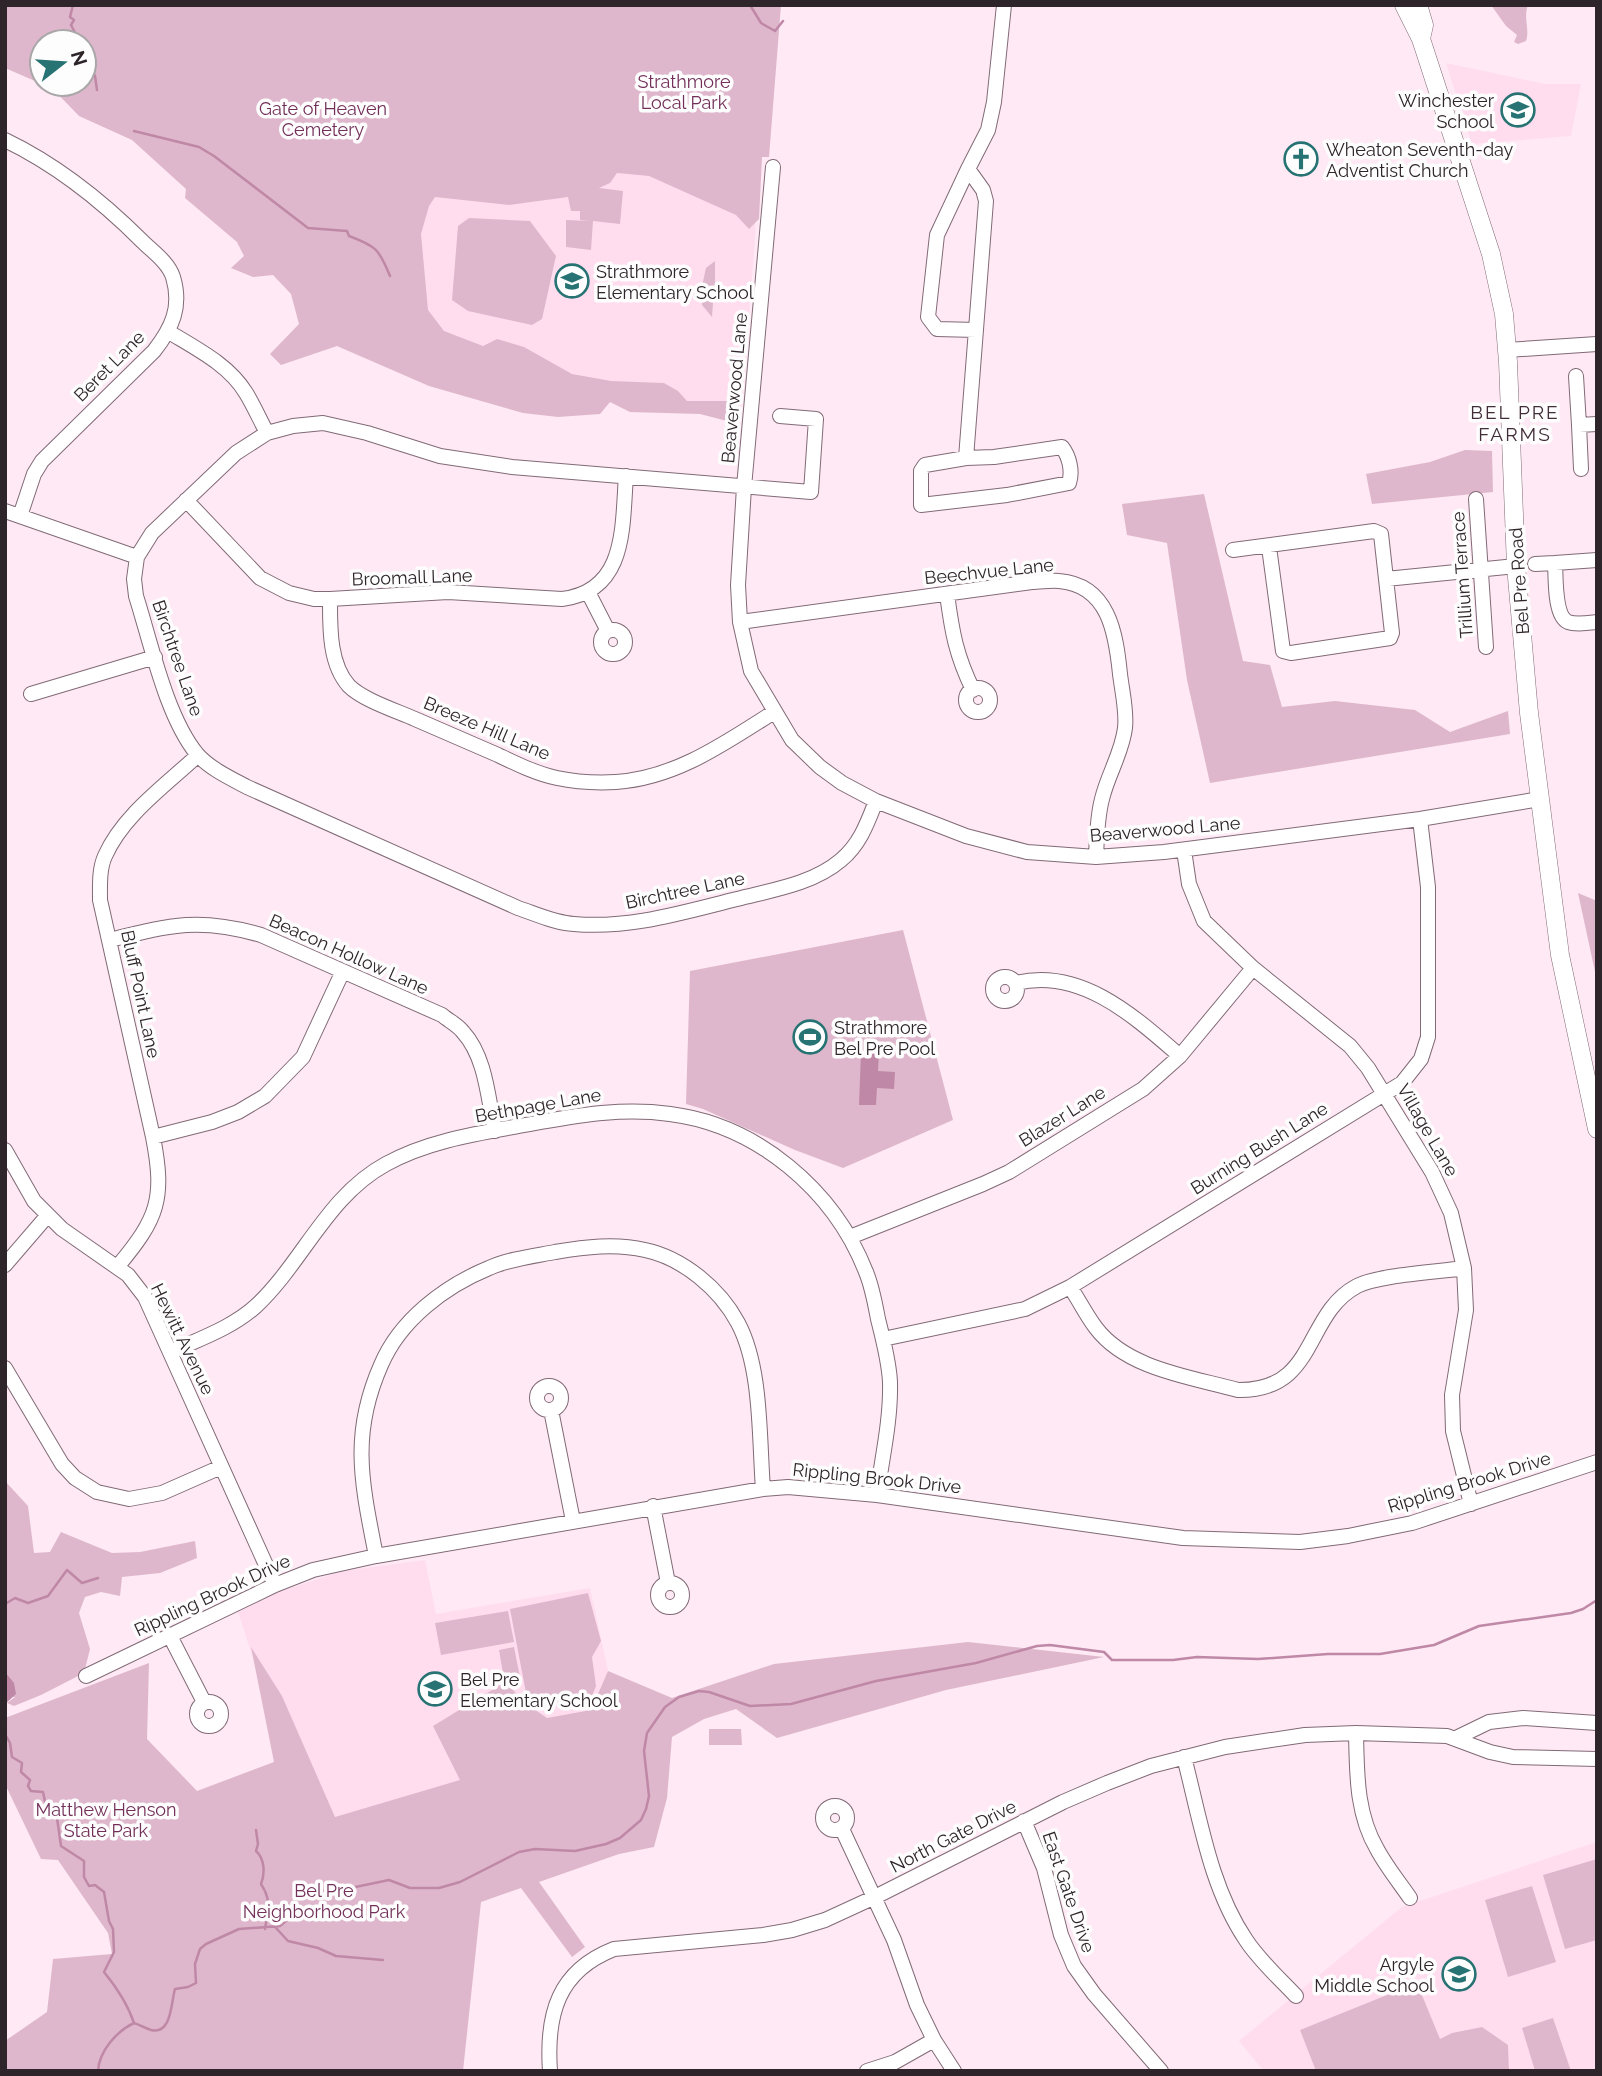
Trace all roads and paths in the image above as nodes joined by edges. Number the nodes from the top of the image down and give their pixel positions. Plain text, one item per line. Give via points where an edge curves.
1 (1004, 5) edge
2 (1404, 5) edge
3 (1418, 5) edge
4 (1421, 39) junction
5 (5, 139) edge
6 (773, 167) dead end
7 (968, 170) junction
8 (976, 330) junction
9 (169, 332) junction
10 (1597, 344) edge
11 (1507, 350) junction
12 (1576, 376) dead end
13 (780, 416) dead end
14 (1597, 424) edge
15 (1579, 425) junction
16 (267, 433) junction
17 (966, 458) junction
18 (1581, 469) dead end
19 (626, 476) junction
20 (744, 486) junction
21 (1476, 499) dead end
22 (186, 500) junction
23 (12, 514) edge
24 (1269, 547) junction
25 (1233, 551) dead end
26 (137, 557) junction
27 (1597, 560) edge
28 (1555, 563) junction
29 (1535, 564) dead end
30 (1516, 566) junction
31 (1480, 569) junction
32 (1386, 579) junction
33 (588, 592) junction
34 (947, 594) junction
35 (330, 599) junction
36 (740, 622) junction
37 (1597, 622) edge
38 (608, 631) dead end
39 (1486, 648) dead end
40 (155, 657) junction
41 (973, 690) dead end
42 (31, 694) dead end
43 (774, 712) junction
44 (198, 755) junction
45 (1539, 799) junction
46 (876, 801) junction
47 (1420, 819) junction
48 (1184, 850) junction
49 (1096, 857) junction
50 (110, 940) junction
51 (1253, 968) junction
52 (342, 973) junction
53 (1016, 983) dead end
54 (1180, 1056) junction
55 (1384, 1094) junction
56 (1597, 1129) edge
57 (495, 1131) junction
58 (153, 1137) junction
59 (5, 1150) edge
60 (48, 1215) junction
61 (850, 1237) junction
62 (5, 1265) edge
63 (117, 1266) junction
64 (1464, 1268) junction
65 (1070, 1287) junction
66 (884, 1339) junction
67 (171, 1352) junction
68 (5, 1367) edge
69 (551, 1410) dead end
70 (1597, 1462) edge
71 (221, 1467) junction
72 (763, 1489) junction
73 (877, 1494) junction
74 (1471, 1504) junction
75 (653, 1506) junction
76 (573, 1521) junction
77 (376, 1556) junction
78 (668, 1583) dead end
79 (275, 1585) junction
80 (170, 1636) junction
81 (86, 1676) dead end
82 (204, 1702) dead end
83 (1597, 1723) edge
84 (1356, 1733) junction
85 (1456, 1738) junction
86 (1184, 1757) junction
87 (1597, 1759) edge
88 (1024, 1821) junction
89 (842, 1829) dead end
90 (875, 1897) junction
91 (1410, 1898) dead end
92 (1296, 1996) dead end
93 (934, 2040) junction
94 (550, 2071) edge
95 (867, 2071) edge
96 (954, 2071) edge
97 (1161, 2071) edge

1 - 7 street via 988,130
2 - 4 main road, Bel Pre Road
3 - 4 main road, Bel Pre Road via 1424,25
4 - 11 main road, Bel Pre Road via 1493,263
5 - 9 street, Beret Lane via 84,187 165,263 177,299
6 - 20 street, Beaverwood Lane
7 - 8 street via 986,201
7 - 8 street via 937,235 928,317 937,329
8 - 17 street
9 - 16 street via 231,374
9 - 23 street, Beret Lane via 42,461
10 - 11 street
11 - 30 main road, Bel Pre Road
12 - 15 street
13 - 20 street, Beaverwood Lane via 816,419 811,492
14 - 15 street
15 - 18 street
16 - 19 street via 323,423 440,456
16 - 22 street via 236,453
17 - 17 street via 1062,447 1071,476 1069,483 1059,486 921,505 925,465
19 - 20 street
19 - 33 street via 617,557 606,577
20 - 36 street, Beaverwood Lane
21 - 31 street, Trillium Terrace
22 - 26 street via 152,533
22 - 35 street, Broomall Lane via 260,578 289,593
23 - 26 street, Beret Lane
24 - 25 street
24 - 32 street via 1374,531 1381,534
24 - 32 street via 1283,651 1390,638
26 - 40 street, Birchtree Lane via 135,587
27 - 28 street
28 - 29 street
28 - 37 street via 1559,612 1564,620
30 - 31 street
30 - 45 main road, Bel Pre Road
31 - 32 street
31 - 39 street, Trillium Terrace
33 - 35 street, Broomall Lane via 562,599 449,592
33 - 38 street
34 - 36 street, Beechvue Lane
34 - 41 street via 954,645
34 - 49 street, Beechvue Lane via 1059,581 1074,584 1103,606 1112,623 1126,725 1120,754 1102,796
35 - 43 street, Breeze Hill Lane via 337,666 349,686 528,769 558,778 617,782 680,767
36 - 43 street, Beaverwood Lane via 751,671
40 - 42 street
40 - 44 street, Birchtree Lane via 177,722
43 - 46 street, Beaverwood Lane via 792,740 820,767
44 - 46 street, Birchtree Lane via 259,792 518,908 572,924 615,925 662,918 820,875 853,849
44 - 50 street, Bluff Point Lane via 129,820 103,858 100,900
45 - 47 street, Beaverwood Lane
45 - 56 main road, Bel Pre Road via 1560,955
46 - 49 street, Beaverwood Lane via 966,836 1015,849
47 - 48 street, Beaverwood Lane
47 - 55 street, Burning Bush Lane via 1428,887 1429,1037 1413,1072
48 - 49 street, Beaverwood Lane
48 - 51 street, Village Lane via 1189,884 1204,921
50 - 52 street, Beacon Hollow Lane via 159,927 222,925 261,935
50 - 58 street, Bluff Point Lane
51 - 54 street, Blazer Lane
51 - 55 street, Village Lane via 1350,1046
52 - 57 street, Beacon Hollow Lane via 442,1015 462,1030 479,1060
52 - 58 street via 303,1057 265,1096 212,1122
53 - 54 street via 1055,981 1101,996 1130,1013
54 - 61 street, Blazer Lane via 1143,1089 1009,1172
55 - 64 street, Village Lane via 1432,1172 1451,1213
55 - 65 street, Burning Bush Lane
57 - 61 street, Bethpage Lane via 624,1110 710,1122 752,1141 793,1169
57 - 67 street, Bethpage Lane via 426,1145 385,1164 347,1194 254,1308
58 - 63 street, Bluff Point Lane via 160,1188 155,1211 144,1234
59 - 60 street, Hewitt Avenue via 34,1201
60 - 62 street
60 - 63 street, Hewitt Avenue
61 - 66 street, Bethpage Lane via 867,1273
63 - 67 street, Hewitt Avenue via 145,1297
64 - 65 street via 1357,1286 1329,1313 1299,1364 1281,1381 1253,1390 1238,1390 1149,1365 1119,1350 1097,1330
64 - 74 street, Village Lane via 1466,1310 1452,1395 1453,1431
65 - 66 street, Burning Bush Lane via 1025,1309
66 - 73 street, Bethpage Lane via 889,1409
67 - 71 street, Hewitt Avenue
68 - 71 street via 62,1464 97,1492 129,1499 162,1493
69 - 76 street
70 - 74 street, Rippling Brook Drive
71 - 79 street, Hewitt Avenue
72 - 73 street, Rippling Brook Drive
72 - 75 street, Rippling Brook Drive
72 - 77 street via 748,1347 726,1304 696,1274 646,1250 616,1245 559,1251 490,1267 454,1286 396,1339 382,1363 362,1427 362,1484
73 - 74 street, Rippling Brook Drive via 1183,1538 1262,1543 1348,1536 1412,1523
75 - 76 street, Rippling Brook Drive
75 - 78 street
76 - 77 street, Rippling Brook Drive
77 - 79 street, Rippling Brook Drive via 313,1570
79 - 80 street, Rippling Brook Drive
80 - 81 street, Rippling Brook Drive
80 - 82 street
83 - 85 street via 1523,1718 1489,1721
84 - 85 street, North Gate Drive
84 - 86 street, North Gate Drive via 1276,1739
84 - 91 street via 1358,1795 1367,1827 1376,1849
85 - 87 street, North Gate Drive via 1513,1757
86 - 88 street, North Gate Drive via 1107,1783
86 - 92 street via 1227,1906 1246,1941
88 - 90 street, North Gate Drive
88 - 97 street, East Gate Drive via 1044,1868 1074,1966
89 - 90 street
90 - 93 street
90 - 94 street, North Gate Drive via 792,1930 614,1949 596,1956 566,1983 558,1998 552,2018
93 - 95 street via 895,2062
93 - 96 street

